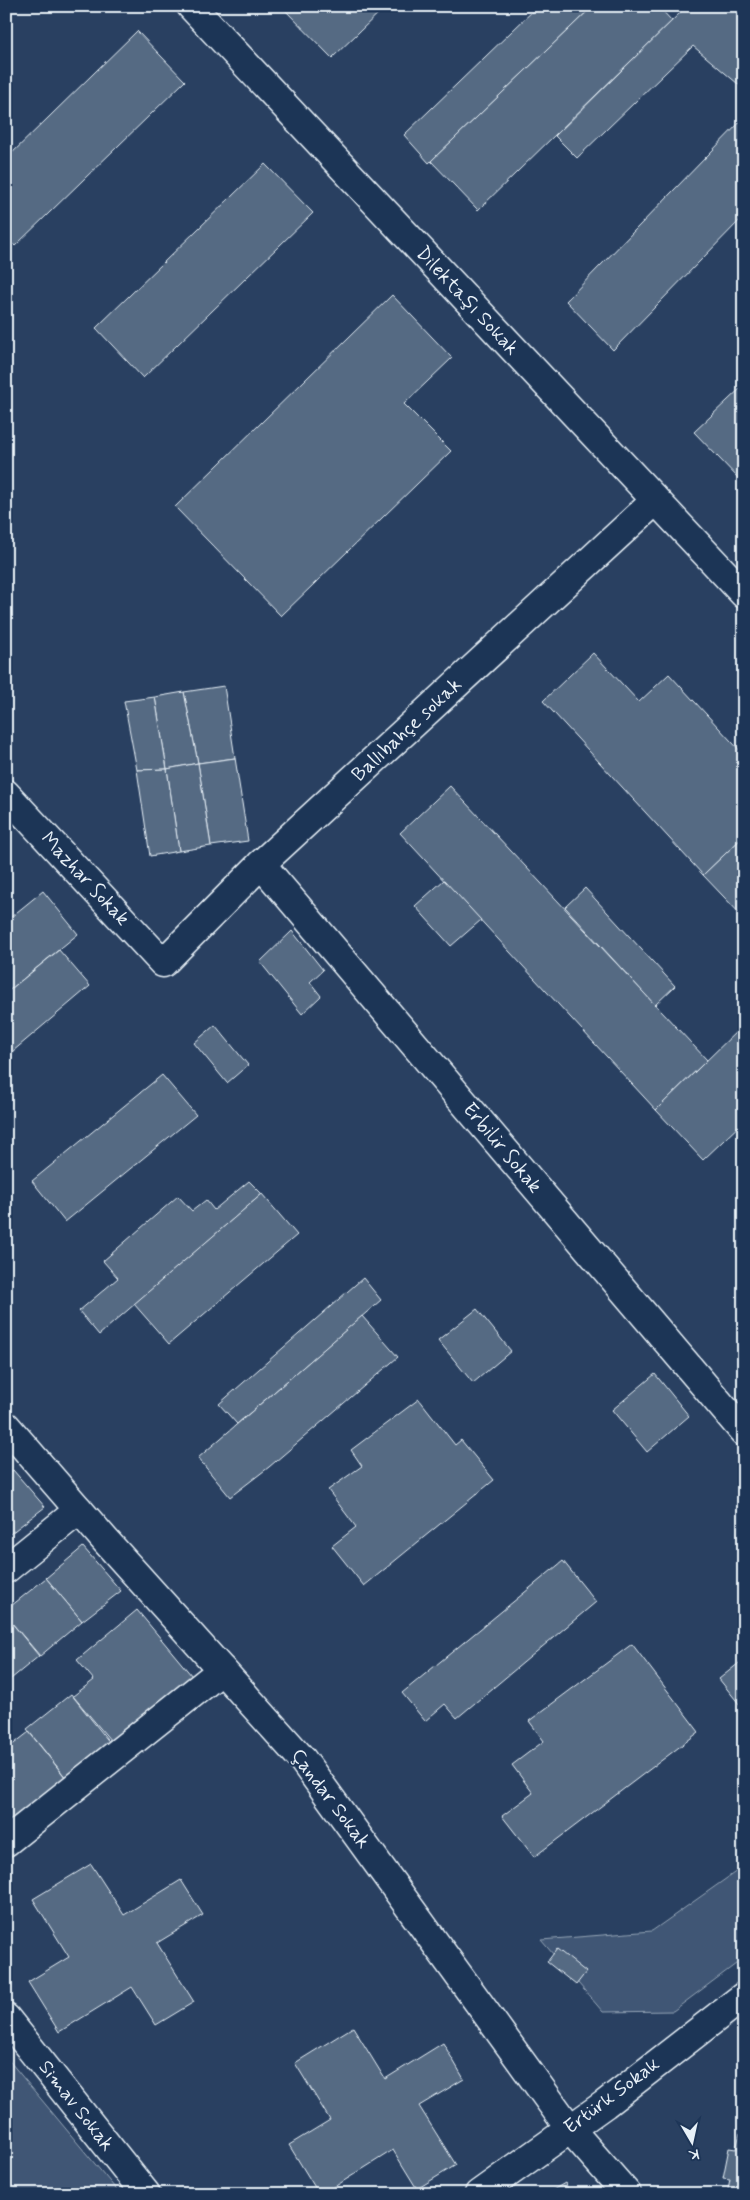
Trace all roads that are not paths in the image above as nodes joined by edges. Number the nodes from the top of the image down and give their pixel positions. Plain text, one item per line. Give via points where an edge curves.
1 (191, 6) edge
2 (655, 501) junction
3 (744, 594) edge
4 (6, 794) edge
5 (261, 864) junction
6 (163, 963) joint
7 (6, 1426) edge
8 (744, 1432) edge
9 (79, 1510) junction
10 (6, 1569) edge
11 (222, 1670) junction
12 (6, 1842) edge
13 (744, 1996) edge
14 (6, 2018) edge
15 (570, 2129) junction
16 (146, 2194) edge
17 (479, 2194) edge
18 (627, 2194) edge

1 - 2 street, Dilektaşı Sokak
2 - 3 street, Dilektaşı Sokak
2 - 5 street, Ballıbahçe sokak
4 - 6 street, Mazhar Sokak
5 - 6 street, Ballıbahçe sokak
5 - 8 street, Erbilir Sokak
7 - 9 street, Çandar Sokak
9 - 10 street
9 - 11 street, Çandar Sokak
11 - 12 street
11 - 15 street, Çandar Sokak via 302,1759
13 - 15 street, Ertürk Sokak
14 - 16 street, Simav Sokak
15 - 17 street, Ertürk Sokak
15 - 18 street, Çandar Sokak

